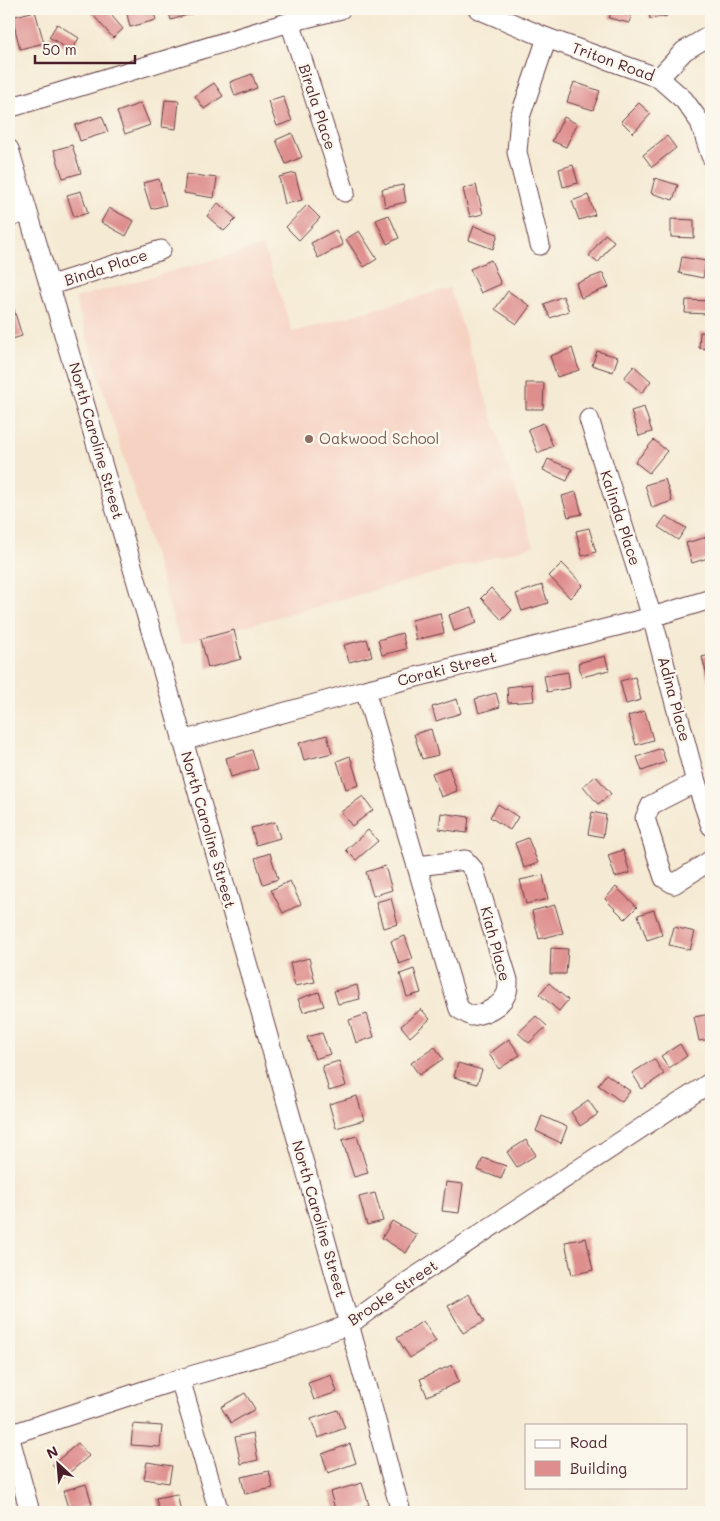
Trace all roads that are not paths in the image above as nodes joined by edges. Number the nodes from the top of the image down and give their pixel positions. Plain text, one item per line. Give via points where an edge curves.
1 (341, 9) edge
2 (478, 9) edge
3 (290, 22) junction
4 (711, 35) edge
5 (547, 38) junction
6 (659, 78) junction
7 (9, 108) edge
8 (9, 149) edge
9 (711, 156) edge
10 (345, 192) dead end
11 (28, 212) junction
12 (9, 217) edge
13 (540, 245) dead end
14 (161, 250) dead end
15 (51, 286) junction
16 (589, 419) dead end
17 (711, 600) edge
18 (652, 617) junction
19 (365, 690) junction
20 (182, 741) junction
21 (696, 782) junction
22 (711, 826) edge
23 (711, 860) edge
24 (418, 866) junction
25 (711, 1082) edge
26 (350, 1324) junction
27 (180, 1379) junction
28 (9, 1435) edge
29 (30, 1512) edge
30 (219, 1512) edge
31 (401, 1512) edge

1 - 3 street
2 - 5 street, Triton Road
3 - 7 street
3 - 10 street, Birala Place
4 - 6 street via 684,51
5 - 6 street, Triton Road
5 - 13 street via 520,117 517,152
6 - 9 street, Triton Road via 684,100 700,122
8 - 11 street, North Caroline Street
11 - 12 street
11 - 15 street, North Caroline Street
14 - 15 street, Binda Place
15 - 20 street, North Caroline Street
16 - 18 street, Kalinda Place
17 - 18 street, Coraki Street
18 - 19 street, Coraki Street
18 - 21 street, Adina Place
19 - 20 street, Coraki Street
19 - 24 street, Kiah Place
20 - 26 street, North Caroline Street
21 - 22 street, Adina Place
21 - 23 street via 651,805 645,818 664,878 674,884
24 - 24 street, Kiah Place via 459,1008 471,1016 484,1014 507,992 508,980 474,870 465,860
25 - 26 street, Brooke Street via 409,1281
26 - 27 street, Brooke Street via 281,1350
26 - 31 street, North Caroline Street
27 - 28 street, Brooke Street
27 - 30 street
28 - 29 street

